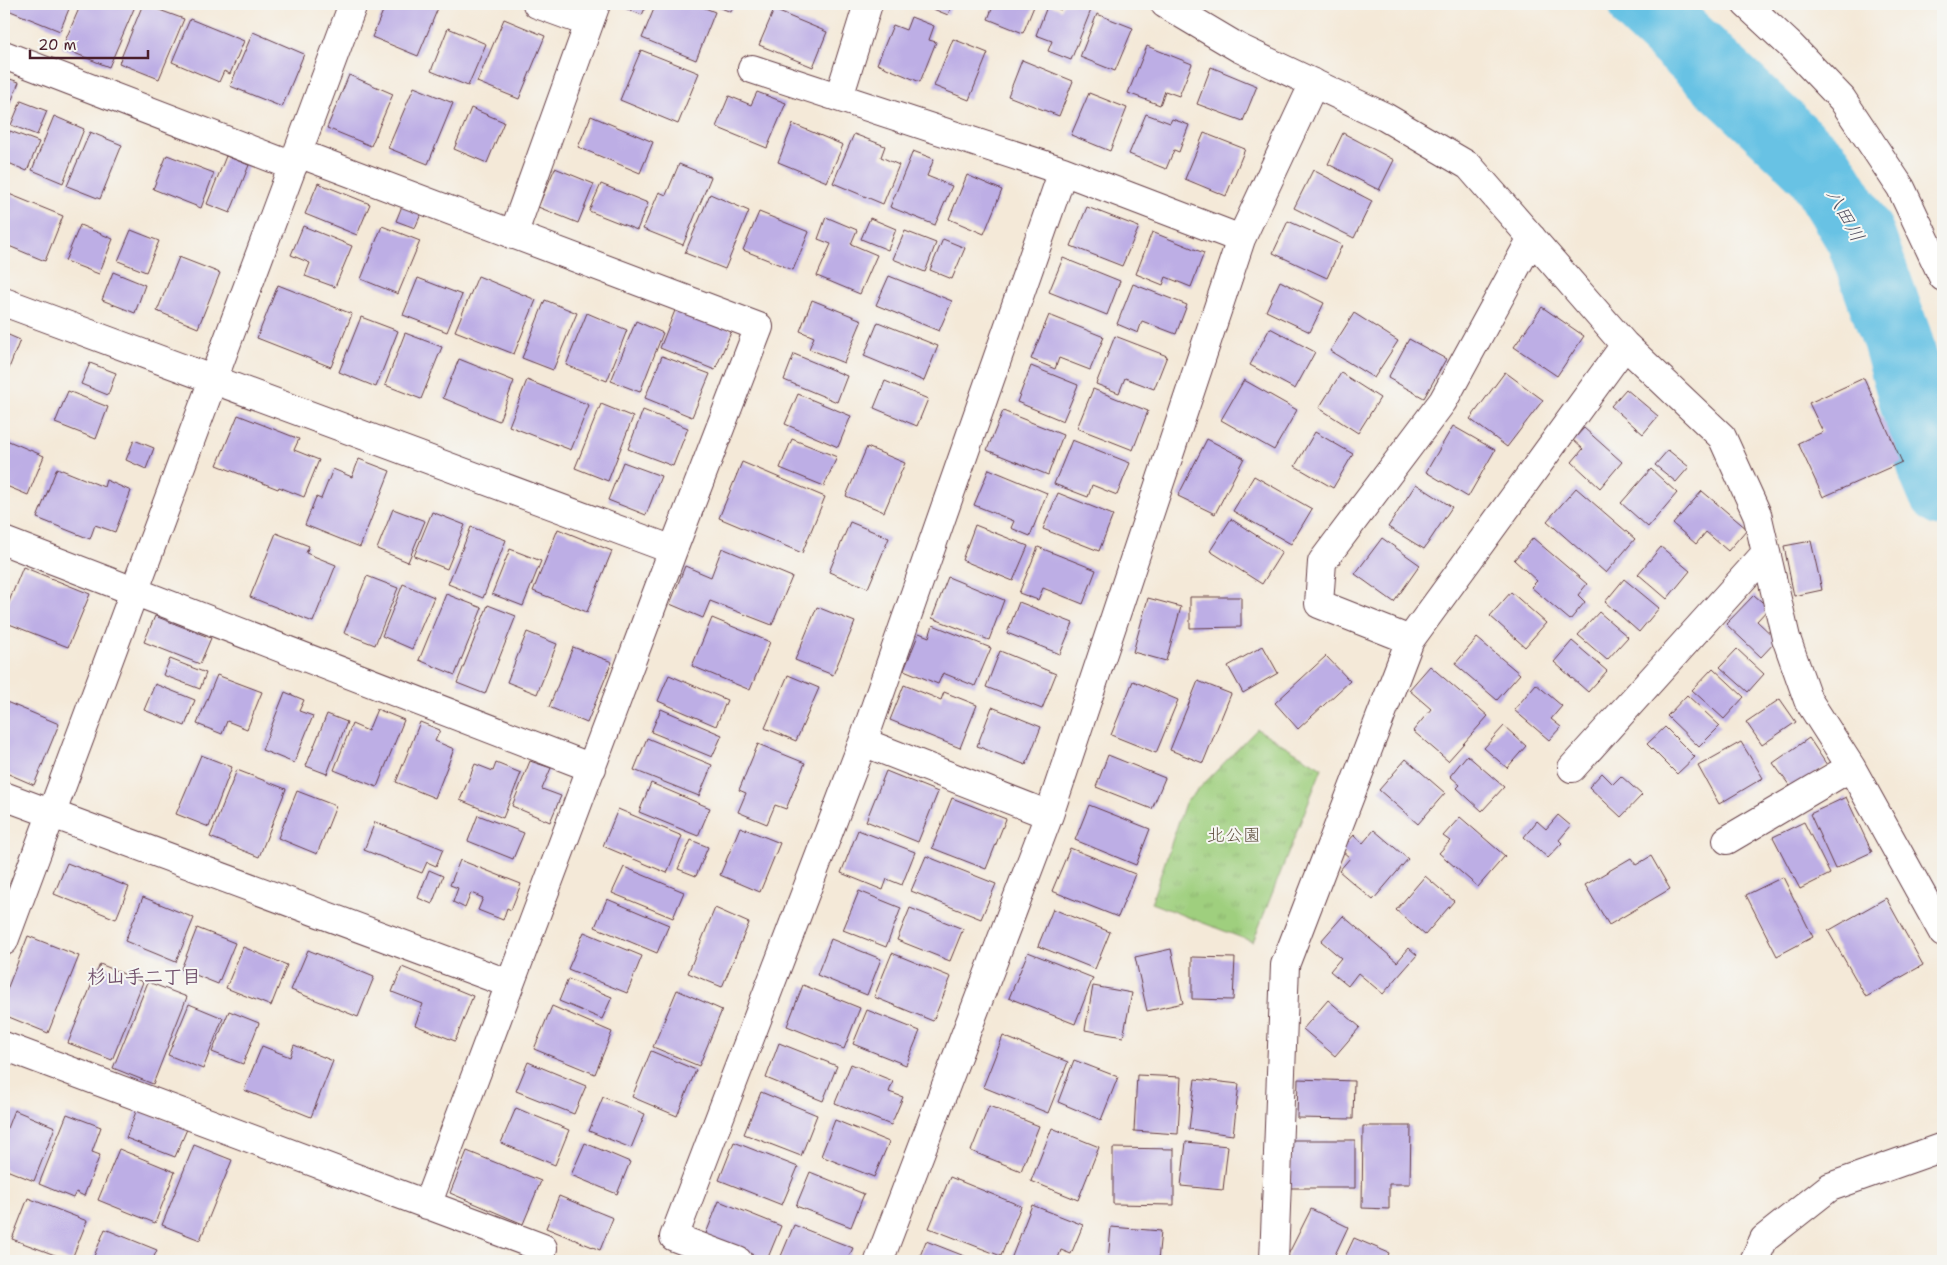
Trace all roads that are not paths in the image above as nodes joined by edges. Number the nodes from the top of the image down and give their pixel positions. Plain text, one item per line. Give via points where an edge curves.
1 (353, 4) edge
2 (537, 4) edge
3 (868, 4) edge
4 (1165, 4) edge
5 (1746, 4) edge
6 (593, 14) edge
7 (4, 55) edge
8 (752, 69) dead end
9 (1314, 83) junction
10 (839, 97) junction
11 (295, 160) junction
12 (1064, 171) junction
13 (513, 235) junction
14 (1532, 238) junction
15 (1241, 239) junction
16 (1943, 277) edge
17 (4, 302) edge
18 (1625, 345) junction
19 (213, 380) junction
20 (4, 542) edge
21 (672, 550) junction
22 (1766, 552) junction
23 (134, 592) junction
24 (1410, 640) junction
25 (863, 742) junction
26 (1851, 767) junction
27 (592, 768) junction
28 (1572, 768) dead end
29 (4, 796) edge
30 (52, 813) junction
31 (1049, 815) junction
32 (1727, 840) dead end
33 (1943, 933) edge
34 (4, 941) edge
35 (510, 984) junction
36 (4, 1046) edge
37 (1943, 1146) edge
38 (428, 1205) junction
39 (543, 1248) dead end
40 (738, 1261) edge
41 (879, 1261) edge
42 (1274, 1261) edge
43 (1754, 1261) edge

1 - 11 street
2 - 6 street
3 - 10 street
4 - 9 street via 1239,48
5 - 16 street via 1842,99 1901,188
6 - 13 street
7 - 11 street
8 - 10 street
9 - 14 street via 1385,117 1469,166
9 - 15 street
10 - 12 street
11 - 13 street
11 - 19 street
12 - 15 street
12 - 25 street
13 - 21 street via 759,327
14 - 18 street
14 - 24 street via 1443,401 1322,562 1319,604
15 - 31 street
17 - 19 street
18 - 22 street via 1722,438 1757,514
18 - 24 street
19 - 21 street
19 - 23 street
20 - 23 street
21 - 27 street
22 - 26 street via 1786,638 1808,700
22 - 28 street
23 - 27 street
23 - 30 street
24 - 42 street via 1285,965
25 - 31 street
25 - 40 street via 674,1237
26 - 32 street
26 - 33 street
27 - 35 street
29 - 30 street
30 - 34 street
30 - 35 street
31 - 41 street
35 - 38 street
36 - 38 street
37 - 43 street via 1830,1187 1764,1238
38 - 39 street

